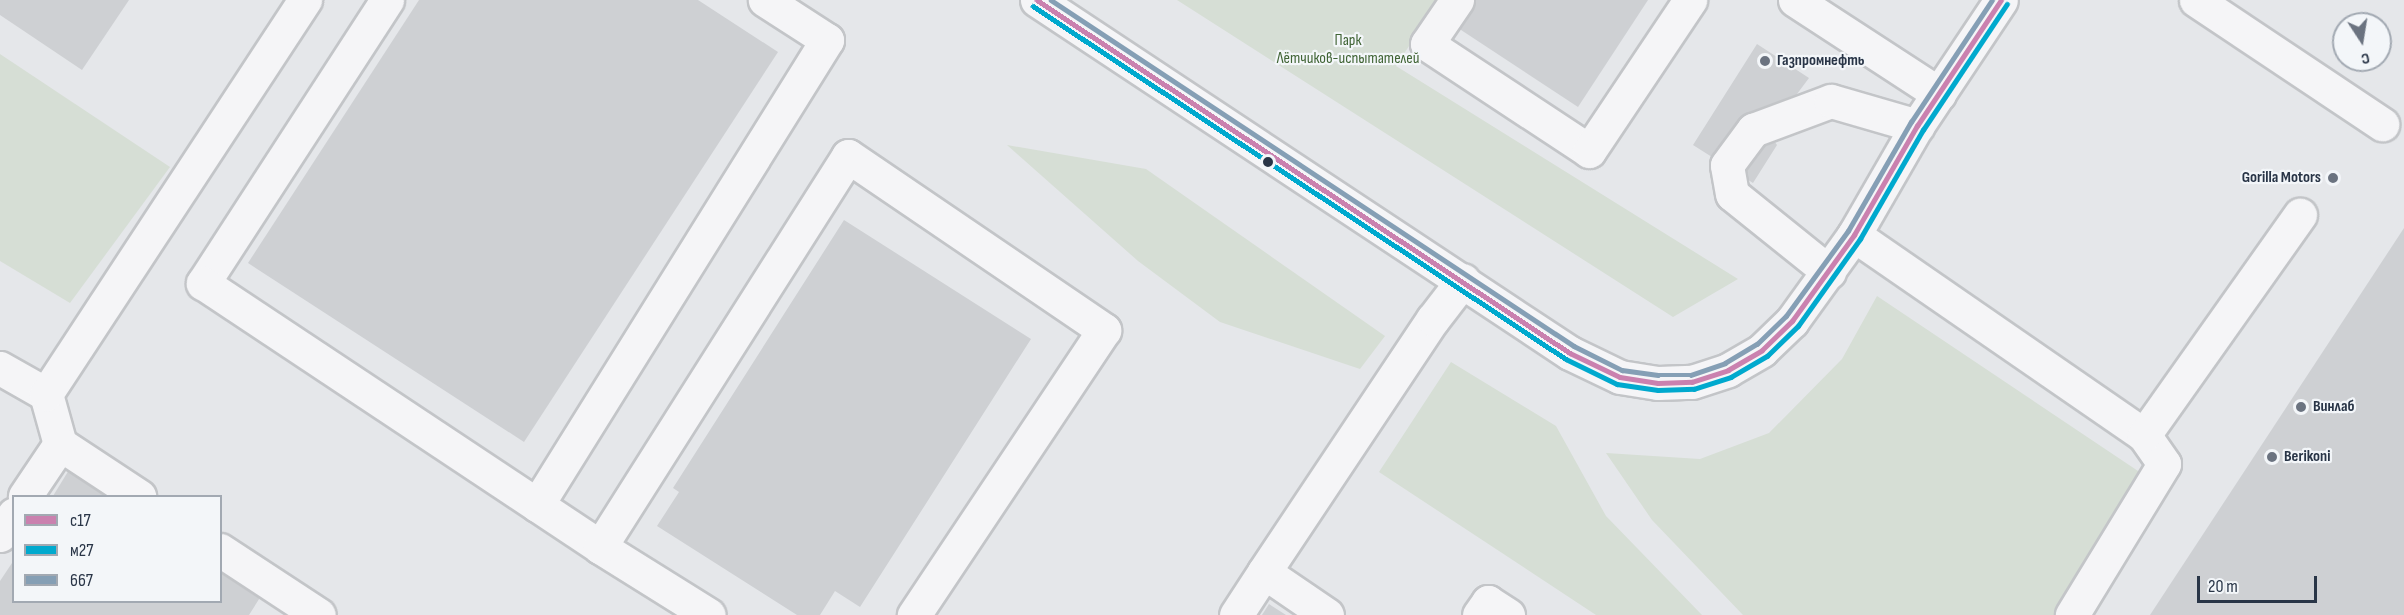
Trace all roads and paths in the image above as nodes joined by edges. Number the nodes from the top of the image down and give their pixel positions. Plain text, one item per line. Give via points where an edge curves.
1 (305, 0) edge
2 (387, 0) edge
3 (765, 0) edge
4 (1037, 0) edge
5 (1457, 0) edge
6 (1690, 0) edge
7 (1794, 0) edge
8 (2001, 0) edge
9 (2196, 0) edge
10 (1939, 94) junction
11 (2382, 124) dead end
12 (1917, 126) junction
13 (2300, 215) dead end
14 (1854, 235) junction
15 (1828, 272) junction
16 (1463, 280) junction
17 (0, 368) edge
18 (46, 394) junction
19 (2144, 435) junction
20 (60, 444) junction
21 (26, 495) edge
22 (137, 495) edge
23 (537, 505) junction
24 (12, 517) edge
25 (0, 535) edge
26 (600, 547) junction
27 (222, 551) edge
28 (1264, 572) junction
29 (319, 615) edge
30 (709, 615) edge
31 (914, 615) edge
32 (1236, 615) edge
33 (1327, 615) edge
34 (1479, 615) edge
35 (1508, 615) edge
36 (2072, 615) edge

1 - 18 street
2 - 23 street via 203,283
3 - 23 street via 827,39
4 - 16 street
5 - 6 street via 1427,44 1589,151
7 - 10 street
8 - 10 street
9 - 11 street
10 - 12 street
12 - 14 street
12 - 15 street via 1831,101 1753,130 1727,165 1732,195
13 - 19 street
14 - 15 street
14 - 19 street
15 - 16 street via 1792,321 1762,350 1728,370 1692,382 1658,383 1620,377 1570,353
16 - 28 street via 1432,319
17 - 18 street
18 - 20 street
19 - 36 street via 2164,464
20 - 21 street
20 - 22 street
23 - 26 street
24 - 25 street
26 - 30 street
26 - 31 street via 848,156 1104,330
27 - 29 street
28 - 32 street
28 - 33 street
34 - 35 street via 1488,602

